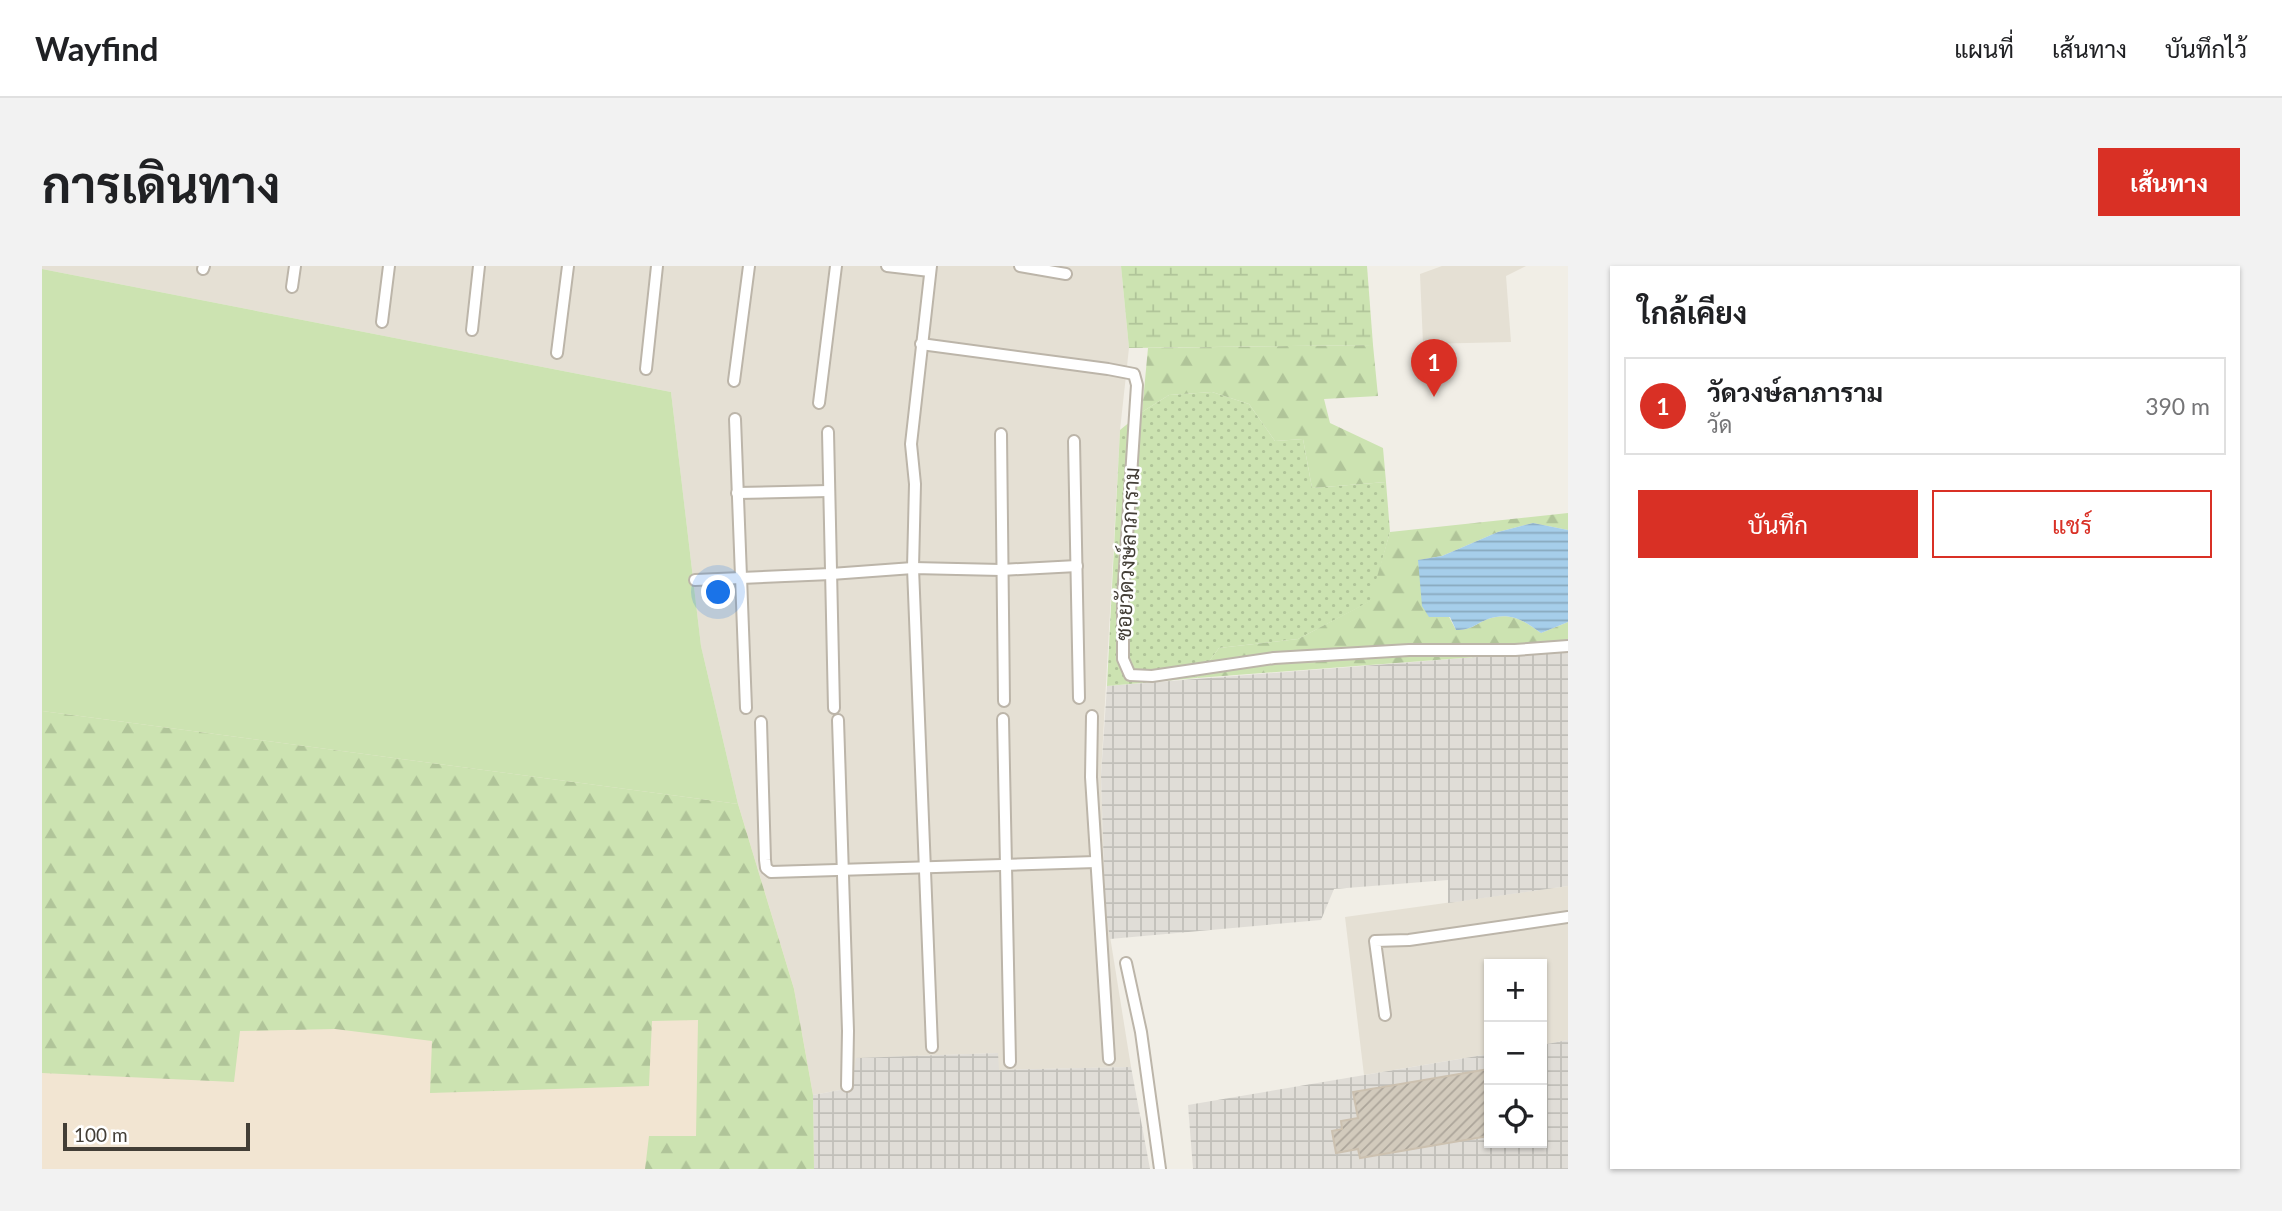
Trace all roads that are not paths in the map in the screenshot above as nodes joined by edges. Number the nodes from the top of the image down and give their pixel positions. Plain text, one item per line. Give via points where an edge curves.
1 (295, 266) edge
2 (389, 266) edge
3 (479, 266) edge
4 (568, 266) edge
5 (657, 266) edge
6 (749, 266) edge
7 (835, 266) edge
8 (887, 266) edge
9 (1020, 266) edge
10 (931, 269) edge
11 (1066, 274) dead end
12 (292, 287) dead end
13 (382, 322) dead end
14 (472, 330) dead end
15 (922, 344) junction
16 (556, 353) dead end
17 (646, 369) dead end
18 (734, 380) dead end
19 (819, 403) dead end
20 (735, 419) dead end
21 (828, 432) dead end
22 (1001, 434) dead end
23 (1074, 441) dead end
24 (829, 491) junction
25 (737, 493) junction
26 (1077, 566) junction
27 (913, 568) junction
28 (1001, 570) junction
29 (831, 574) junction
30 (740, 577) junction
31 (695, 580) dead end
32 (1568, 646) edge
33 (1079, 698) dead end
34 (1004, 701) dead end
35 (746, 708) dead end
36 (834, 708) dead end
37 (1092, 716) dead end
38 (1003, 719) dead end
39 (838, 720) dead end
40 (761, 722) dead end
41 (1096, 862) junction
42 (1006, 864) junction
43 (926, 868) junction
44 (842, 869) junction
45 (1568, 917) edge
46 (1126, 963) dead end
47 (1385, 1015) dead end
48 (932, 1047) dead end
49 (1109, 1059) dead end
50 (1010, 1062) dead end
51 (847, 1086) dead end
52 (1160, 1169) edge

1 - 12 street
2 - 13 street
3 - 14 street
4 - 16 street
5 - 17 street
6 - 18 street
7 - 19 street
8 - 10 street
9 - 11 street
10 - 15 street
15 - 27 street via 911,444
15 - 32 street, ซอยวัดวงษ์ลาภาราม via 1134,374 1137,385 1123,611 1123,659 1130,675 1152,676 1274,658
20 - 25 street
21 - 24 street
22 - 28 street
23 - 26 street
24 - 25 street
24 - 29 street
25 - 30 street
26 - 28 street
26 - 33 street
27 - 28 street
27 - 29 street
27 - 43 street
28 - 34 street
29 - 30 street
29 - 36 street
30 - 31 street
30 - 35 street
37 - 41 street
38 - 42 street
39 - 44 street
40 - 44 street via 766,868 771,872
41 - 42 street
41 - 49 street
42 - 43 street
42 - 50 street
43 - 44 street
43 - 48 street
44 - 51 street
45 - 47 street via 1375,941
46 - 52 street via 1141,1032

